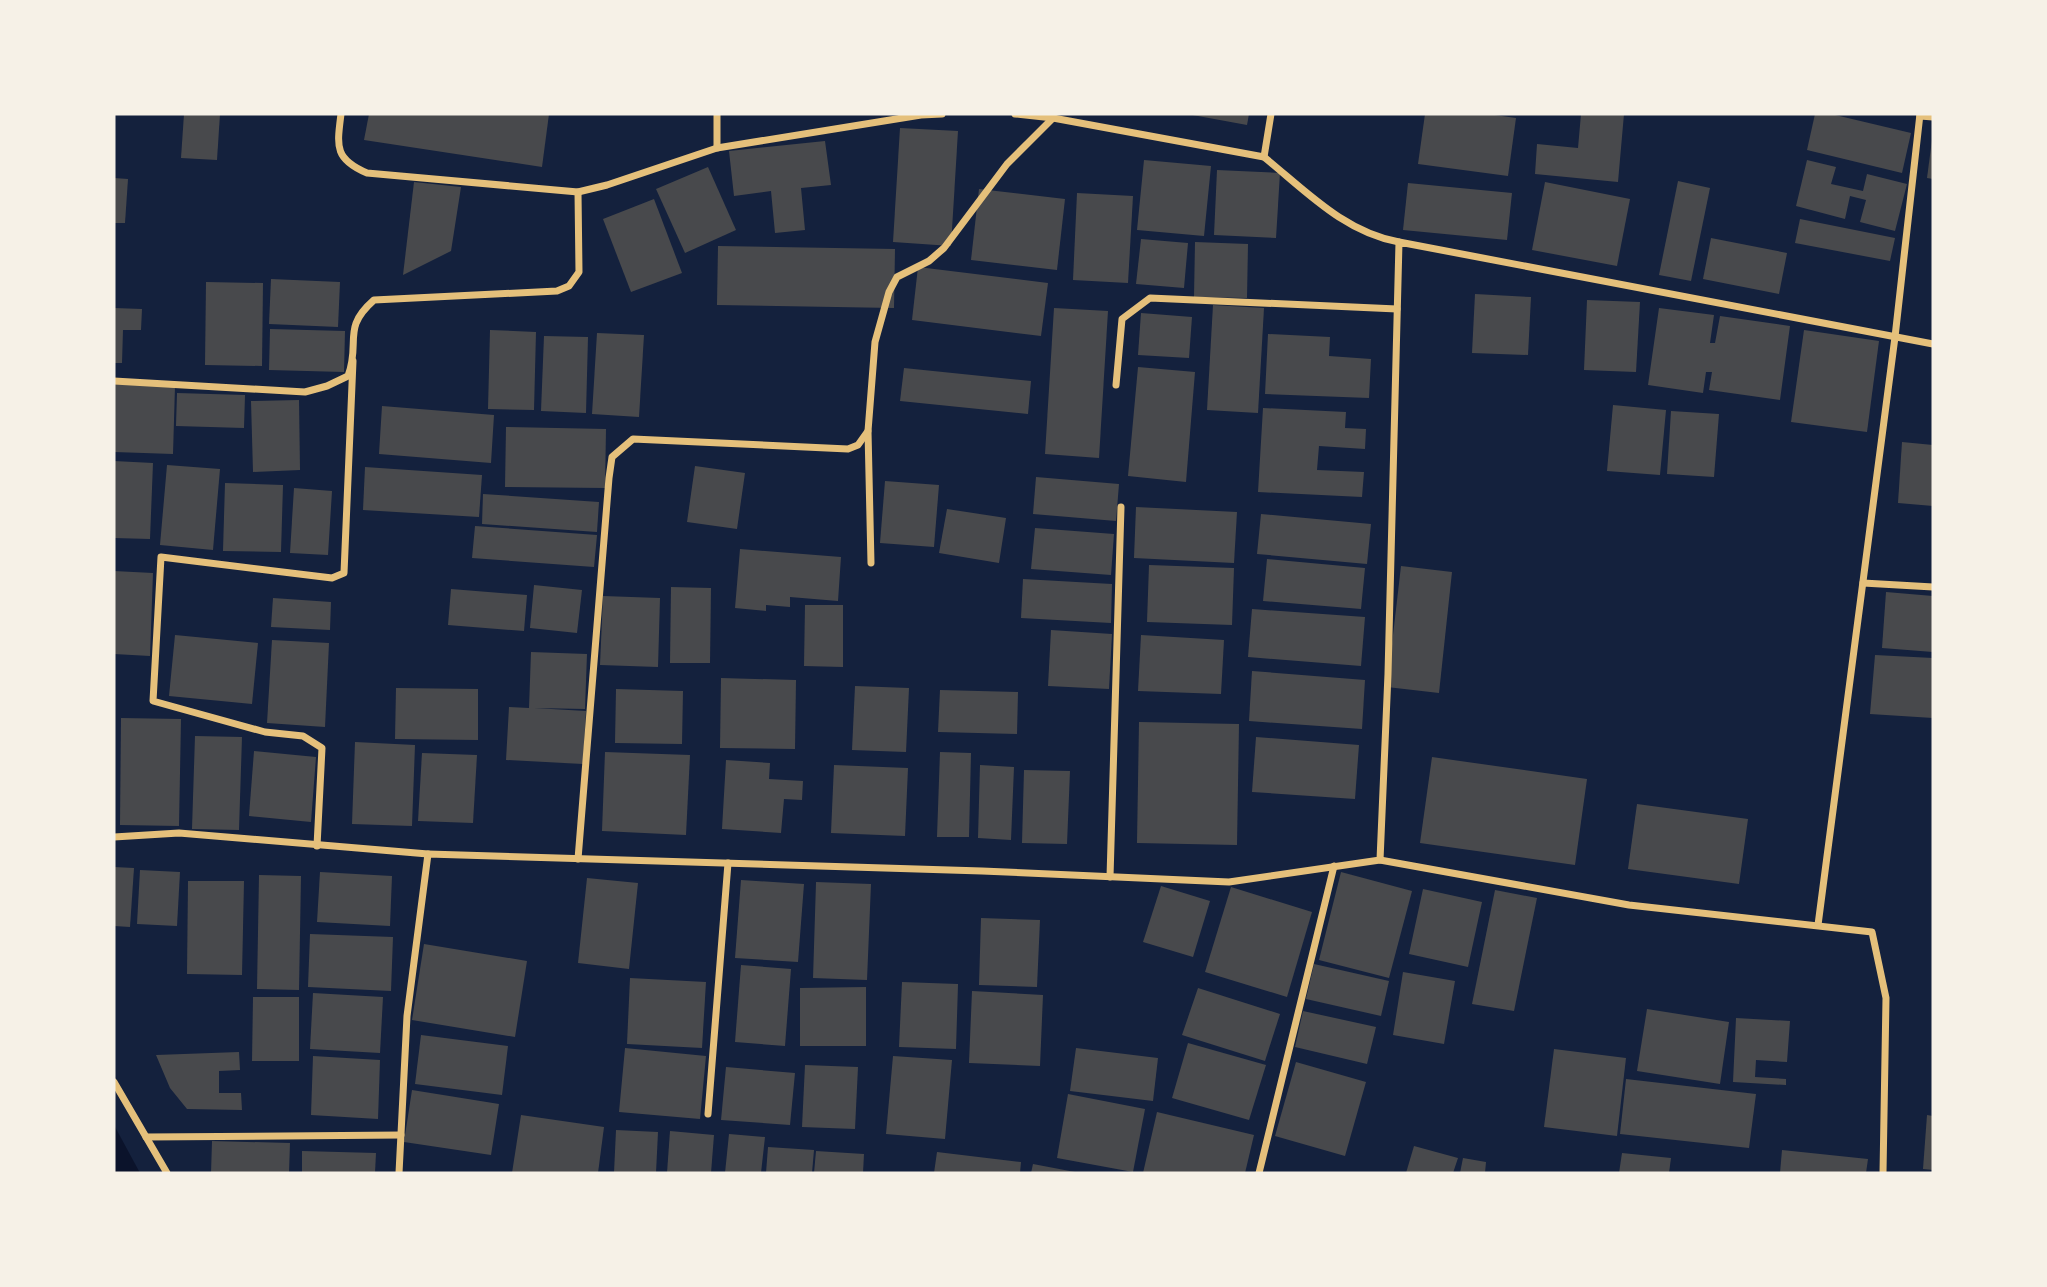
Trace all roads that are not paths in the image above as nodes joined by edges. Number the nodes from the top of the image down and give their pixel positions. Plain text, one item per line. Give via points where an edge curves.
1 (341, 114) edge
2 (717, 114) edge
3 (942, 114) edge
4 (1015, 114) edge
5 (1271, 114) edge
6 (1920, 115) edge
7 (1933, 117) edge
8 (1053, 118) junction
9 (717, 148) junction
10 (1264, 157) junction
11 (578, 192) junction
12 (1399, 242) junction
13 (1397, 309) junction
14 (1895, 337) junction
15 (1933, 344) edge
16 (353, 361) junction
17 (114, 381) edge
18 (1116, 385) dead end
19 (868, 431) junction
20 (1121, 507) dead end
21 (871, 563) dead end
22 (1863, 583) junction
23 (1933, 587) edge
24 (114, 837) edge
25 (317, 846) junction
26 (428, 854) junction
27 (578, 859) junction
28 (1380, 860) junction
29 (728, 863) junction
30 (1334, 866) junction
31 (1110, 877) junction
32 (1818, 925) junction
33 (114, 1082) edge
34 (708, 1114) dead end
35 (401, 1135) junction
36 (146, 1137) junction
37 (167, 1173) edge
38 (399, 1173) edge
39 (1259, 1173) edge
40 (1883, 1173) edge

1 - 11 street via 339,151 348,165 367,173
2 - 9 street
3 - 9 street
4 - 8 street
5 - 10 street
6 - 7 street
6 - 14 street
8 - 10 street
8 - 19 street via 1007,164 944,248 897,277 875,342
9 - 11 street
10 - 12 street via 1337,217
11 - 16 street via 579,272 569,286 557,291 374,300 353,325
12 - 13 street
12 - 14 street
13 - 18 street via 1150,298 1122,319
13 - 28 street
14 - 15 street
14 - 22 street
16 - 17 street via 348,376 305,392
16 - 25 street via 344,573 332,578 161,557 153,701 265,732 303,736 322,748
19 - 21 street
19 - 27 street via 858,445 848,449 632,439 612,457
20 - 31 street
22 - 23 street
22 - 32 street
24 - 25 street via 178,833
25 - 26 street
26 - 27 street
26 - 35 street via 407,1016
27 - 29 street
28 - 30 street
28 - 32 street via 1629,905
29 - 31 street
29 - 34 street
30 - 31 street via 1229,882
30 - 39 street
32 - 40 street via 1872,932 1886,998
33 - 36 street
35 - 36 street
35 - 38 street
36 - 37 street

